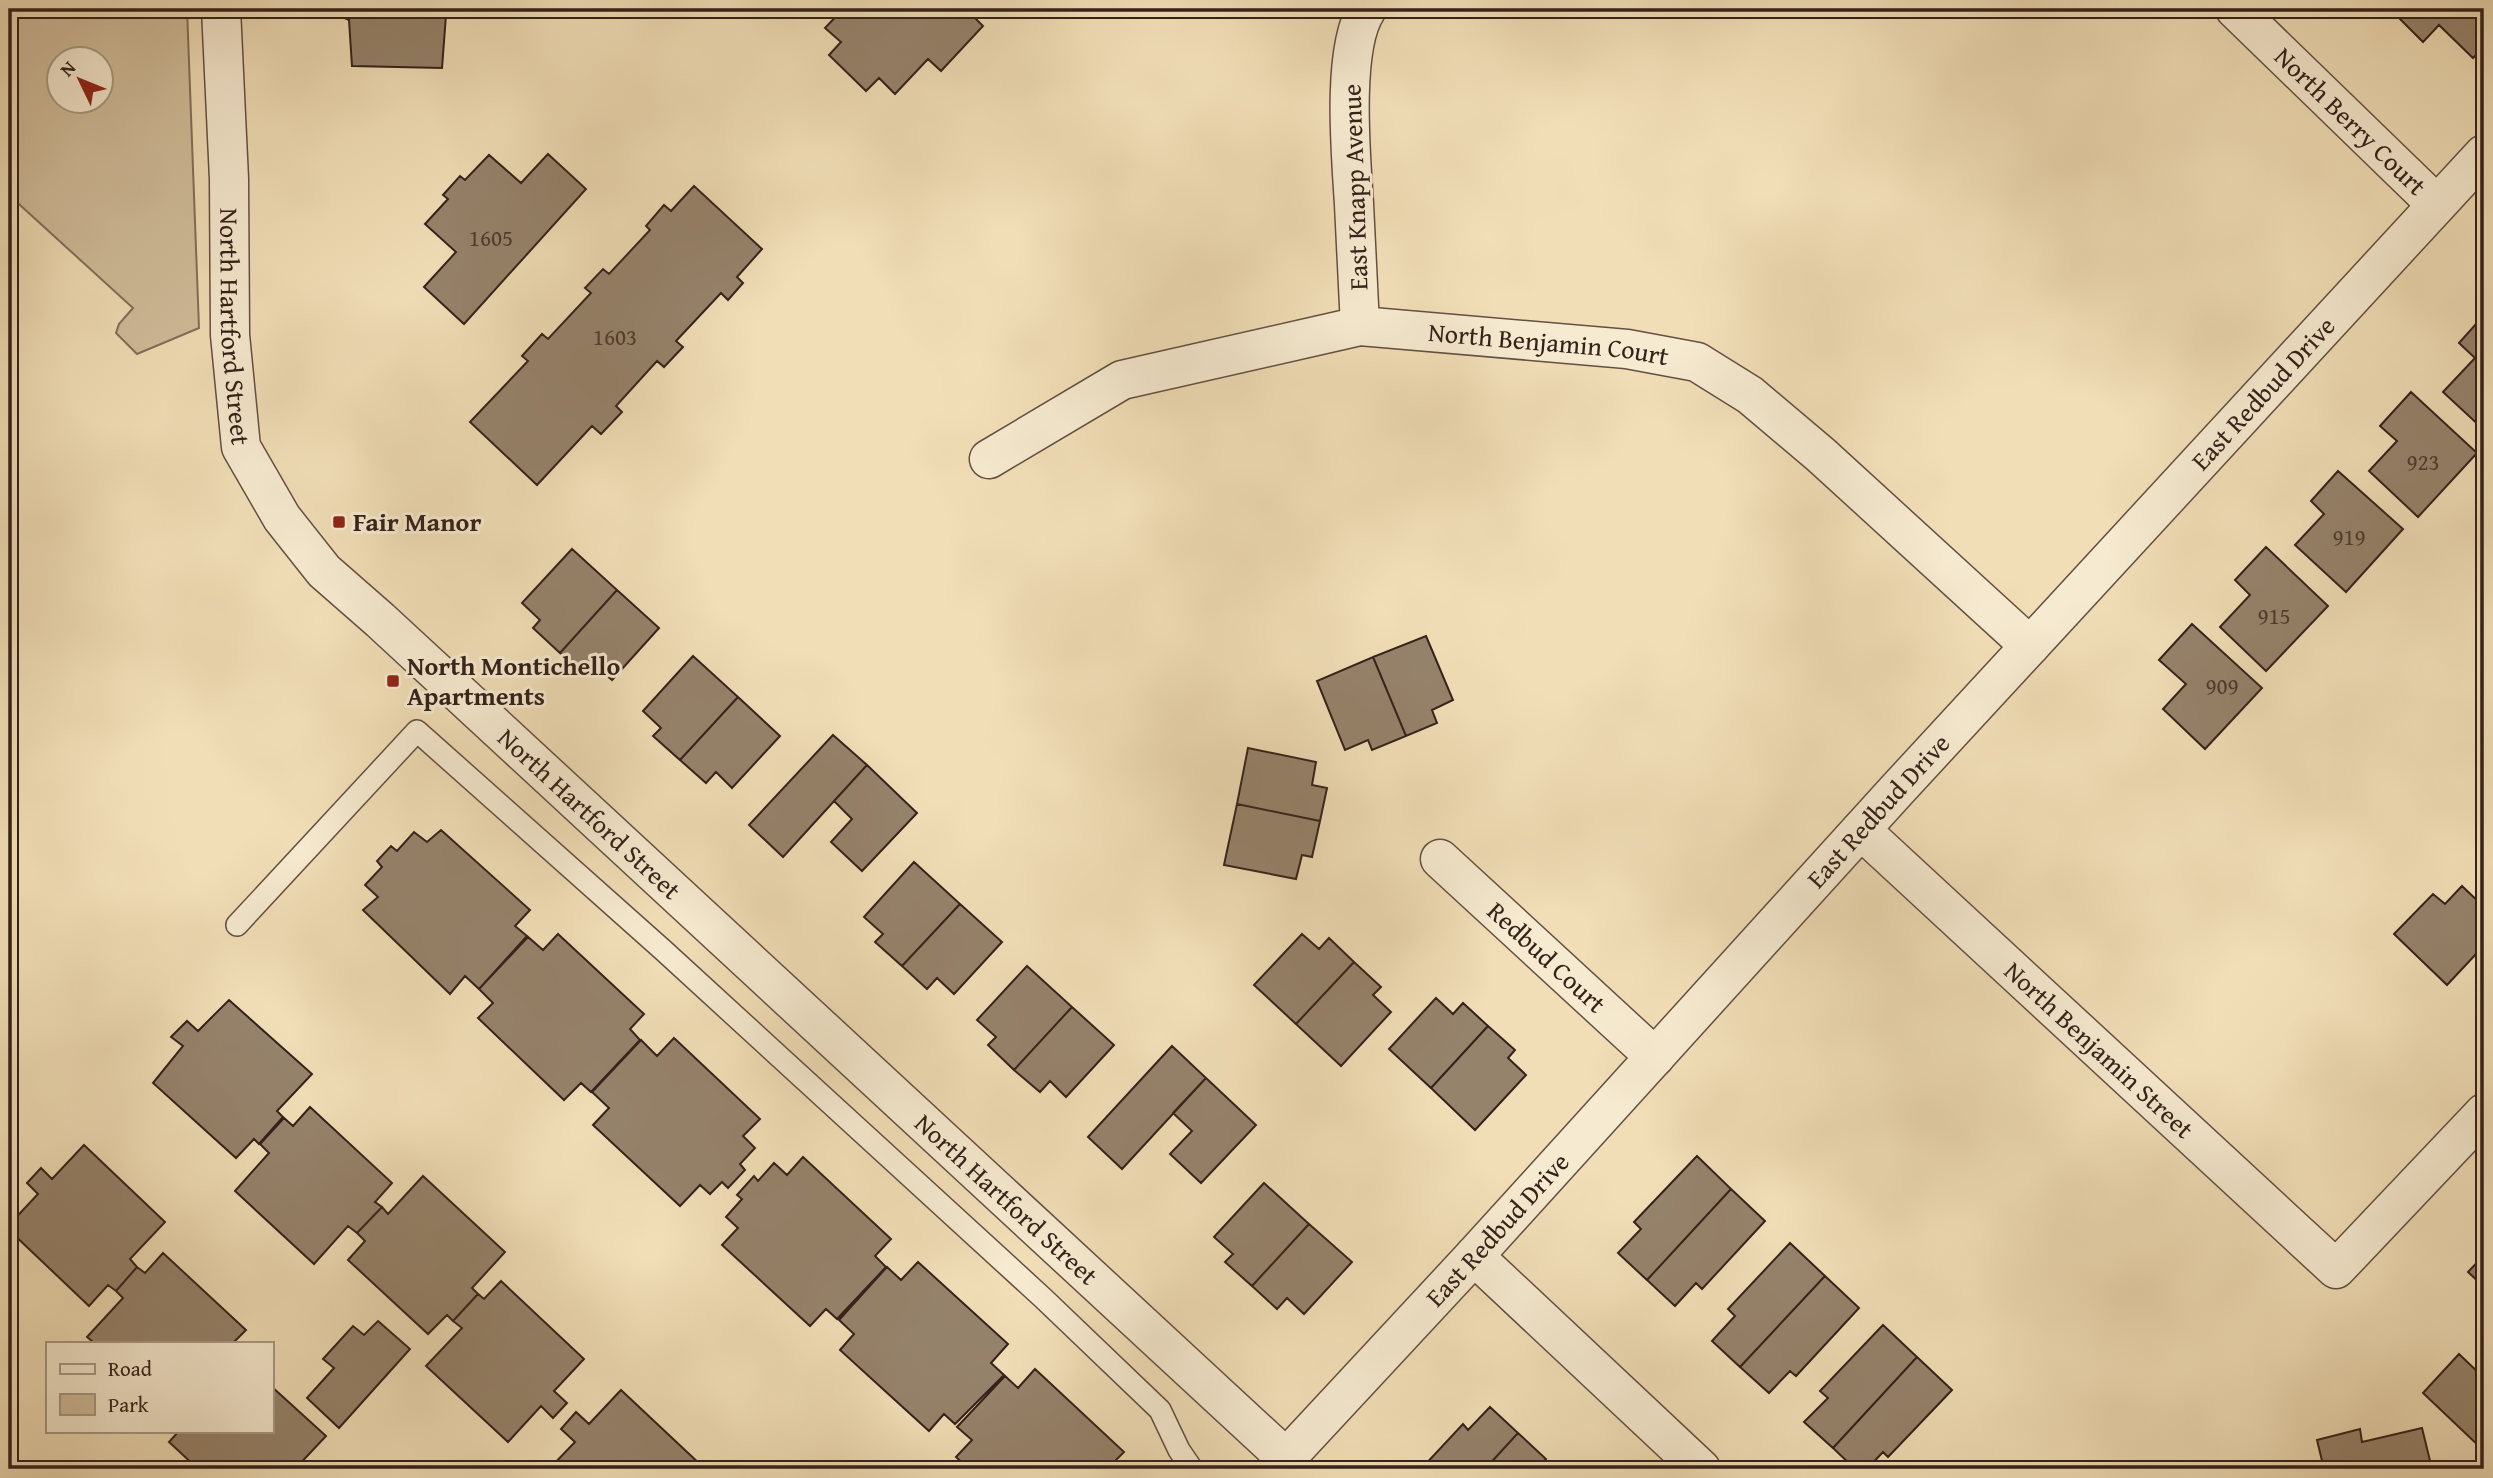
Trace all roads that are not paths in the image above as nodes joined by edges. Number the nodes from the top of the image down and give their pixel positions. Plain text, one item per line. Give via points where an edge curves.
1 (221, 9) edge
2 (1367, 9) edge
3 (2235, 9) edge
4 (2484, 154) edge
5 (2436, 204) junction
6 (1360, 326) junction
7 (989, 458) dead end
8 (2030, 646) junction
9 (1861, 830) junction
10 (1440, 859) dead end
11 (237, 925) dead end
12 (1656, 1057) junction
13 (2484, 1113) edge
14 (1474, 1256) junction
15 (1281, 1463) edge
16 (1192, 1469) edge
17 (1701, 1469) edge

1 - 15 street, North Hartford Street via 230,335 241,447 282,518 324,571
2 - 6 street, East Knapp Avenue via 1360,20 1351,69
3 - 5 street, North Berry Court
4 - 5 street, East Redbud Drive
5 - 8 street, East Redbud Drive
6 - 7 street, North Benjamin Court via 1122,380
6 - 8 street, North Benjamin Court via 1627,349 1697,362 1750,395 1821,455
8 - 9 street, East Redbud Drive
9 - 12 street, East Redbud Drive
9 - 13 street, North Benjamin Street via 2336,1269
10 - 12 street, Redbud Court
11 - 16 lane via 417,731 1043,1298 1160,1410
12 - 14 street, East Redbud Drive
14 - 15 street, East Redbud Drive
14 - 17 street

